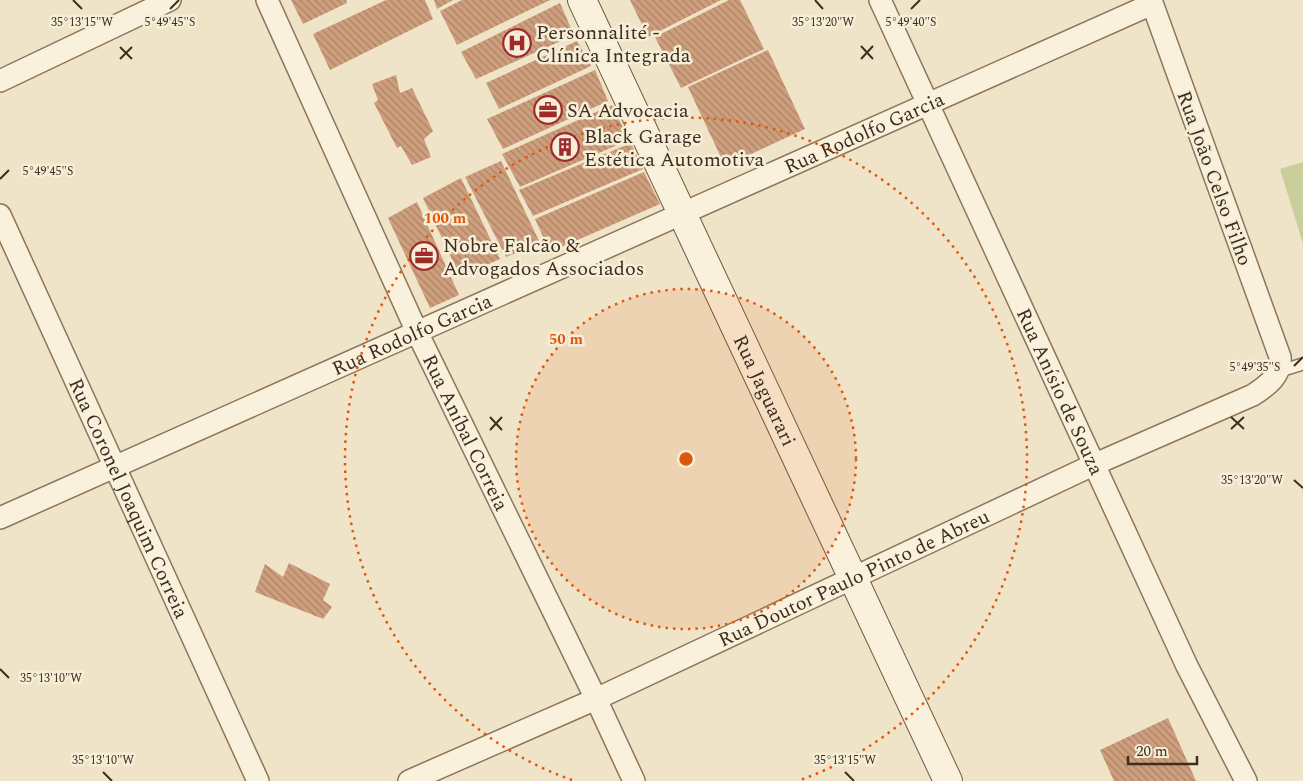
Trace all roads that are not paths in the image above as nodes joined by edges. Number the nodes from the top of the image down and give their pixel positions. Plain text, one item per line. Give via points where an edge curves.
1 (170, 0) edge
2 (267, 0) edge
3 (582, 0) edge
4 (880, 0) edge
5 (1152, 2) edge
6 (0, 81) edge
7 (928, 104) junction
8 (682, 213) junction
9 (0, 215) edge
10 (417, 332) junction
11 (1278, 364) junction
12 (1303, 364) edge
13 (1093, 465) junction
14 (115, 467) junction
15 (0, 518) edge
16 (853, 577) junction
17 (596, 699) junction
18 (258, 781) edge
19 (409, 781) edge
20 (634, 781) edge
21 (948, 781) edge
22 (1246, 781) edge

1 - 6 street
2 - 10 street, Rua Aníbal Correia
3 - 8 main road, Rua Jaguarari
4 - 7 street, Rua Anísio de Souza
5 - 7 street, Rua Rodolfo Garcia
5 - 11 street, Rua João Celso Filho
7 - 8 street, Rua Rodolfo Garcia
7 - 13 street, Rua Anísio de Souza
8 - 10 street, Rua Rodolfo Garcia
8 - 16 main road, Rua Jaguarari
9 - 14 street, Rua Coronel Joaquim Correia
10 - 14 street, Rua Rodolfo Garcia
10 - 17 street, Rua Aníbal Correia
11 - 12 lane
11 - 13 street, Rua Doutor Paulo Pinto de Abreu via 1266,386 1253,395
13 - 16 street, Rua Doutor Paulo Pinto de Abreu
13 - 22 street, Rua Anísio de Souza via 1187,666
14 - 15 street, Rua Rodolfo Garcia
14 - 18 street, Rua Coronel Joaquim Correia
16 - 17 street, Rua Doutor Paulo Pinto de Abreu
16 - 21 main road, Rua Jaguarari
17 - 19 street, Rua Doutor Paulo Pinto de Abreu
17 - 20 street, Rua Aníbal Correia

